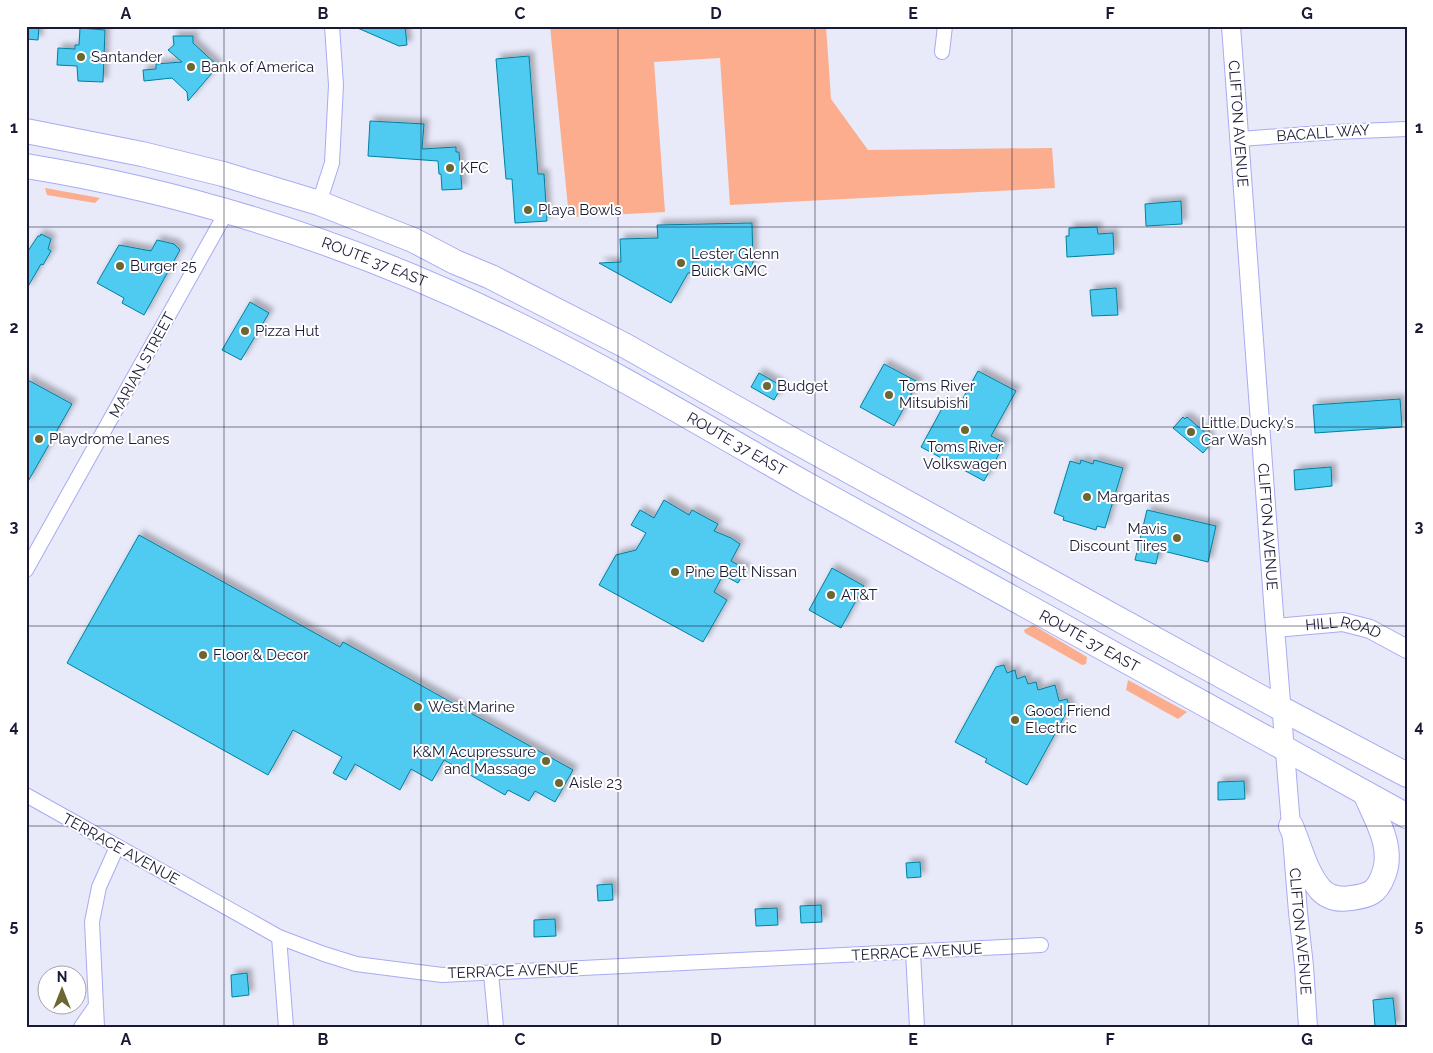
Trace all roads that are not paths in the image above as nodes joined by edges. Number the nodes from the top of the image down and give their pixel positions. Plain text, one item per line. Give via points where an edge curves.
1 (332, 26) edge
2 (945, 26) edge
3 (1232, 26) edge
4 (942, 52) dead end
5 (1407, 129) edge
6 (26, 132) edge
7 (1240, 139) junction
8 (26, 166) edge
9 (319, 203) junction
10 (227, 211) junction
11 (26, 570) edge
12 (1275, 628) junction
13 (1407, 649) edge
14 (1282, 708) junction
15 (1286, 750) junction
16 (1407, 775) edge
17 (1365, 793) junction
18 (26, 795) edge
19 (1407, 816) edge
20 (1291, 826) junction
21 (117, 847) junction
22 (279, 937) junction
23 (1041, 945) dead end
24 (913, 952) junction
25 (491, 973) junction
26 (95, 1007) junction
27 (81, 1027) edge
28 (97, 1027) edge
29 (286, 1027) edge
30 (496, 1027) edge
31 (917, 1027) edge
32 (1308, 1027) edge

1 - 9 street via 336,85 332,163
2 - 4 street
3 - 7 street, CLIFTON AVENUE
5 - 7 street, BACALL WAY
6 - 9 highway, ROUTE 37 EAST via 223,174
7 - 12 street, CLIFTON AVENUE
8 - 10 highway, ROUTE 37 EAST via 163,193
9 - 14 highway, ROUTE 37 EAST via 412,240 624,345
10 - 11 street, MARIAN STREET
10 - 15 highway, ROUTE 37 EAST via 365,256 519,325 689,416
12 - 13 street, HILL ROAD via 1343,622 1370,629
12 - 14 street, CLIFTON AVENUE
14 - 15 street, CLIFTON AVENUE
14 - 16 highway, ROUTE 37 EAST
15 - 17 highway, ROUTE 37 EAST
15 - 20 street, CLIFTON AVENUE
17 - 19 highway, ROUTE 37 EAST
17 - 20 highway via 1388,852 1387,868 1381,883 1366,896 1345,899 1325,894 1311,877
18 - 21 street, TERRACE AVENUE
20 - 32 street, CLIFTON AVENUE
21 - 22 street, TERRACE AVENUE
21 - 26 street via 99,887 92,922
22 - 25 street, TERRACE AVENUE via 356,964 442,974
22 - 29 street
23 - 24 street, TERRACE AVENUE
24 - 25 street, TERRACE AVENUE
24 - 31 street
25 - 30 street
26 - 27 street
26 - 28 street

